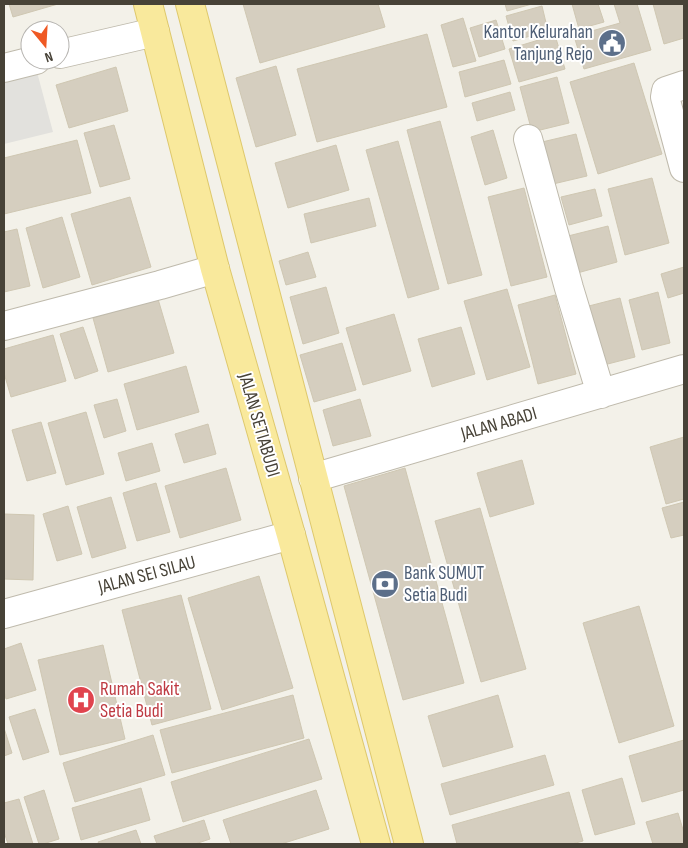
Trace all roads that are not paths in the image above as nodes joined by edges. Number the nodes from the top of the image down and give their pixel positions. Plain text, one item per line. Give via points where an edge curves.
1 (148, 4) edge
2 (190, 4) edge
3 (155, 32) junction
4 (70, 52) edge
5 (20, 64) edge
6 (4, 68) edge
7 (684, 85) edge
8 (528, 139) dead end
9 (684, 168) edge
10 (215, 269) junction
11 (4, 326) edge
12 (684, 369) edge
13 (601, 394) junction
14 (313, 478) junction
15 (291, 535) junction
16 (4, 614) edge
17 (376, 844) edge
18 (409, 844) edge

1 - 3 main road, JALAN SETIABUDI
2 - 14 main road, JALAN SETIABUDI
3 - 4 street
3 - 10 main road, JALAN SETIABUDI
5 - 6 street
7 - 9 street via 666,91 665,97
8 - 13 street
10 - 11 street
10 - 15 main road, JALAN SETIABUDI
12 - 13 street, JALAN ABADI
13 - 14 street, JALAN ABADI
14 - 18 main road, JALAN SETIABUDI
15 - 16 street, JALAN SEI SILAU
15 - 17 main road, JALAN SETIABUDI

